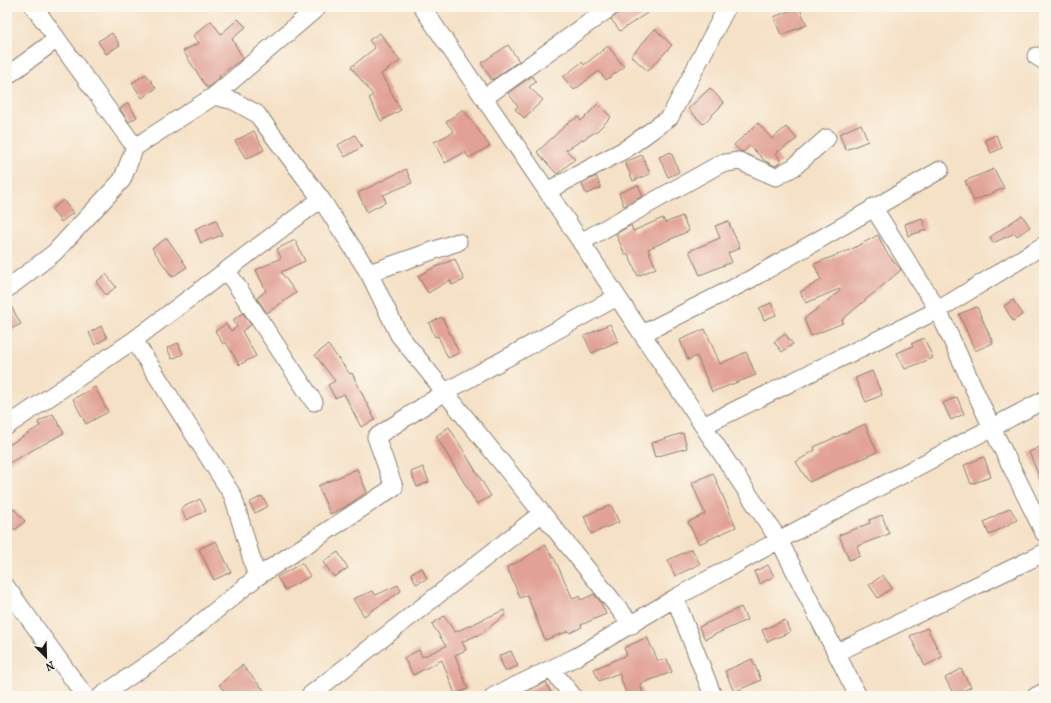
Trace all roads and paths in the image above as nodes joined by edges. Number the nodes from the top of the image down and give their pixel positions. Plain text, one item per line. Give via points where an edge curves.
1 (34, 7) edge
2 (318, 7) edge
3 (422, 7) edge
4 (611, 7) edge
5 (727, 7) edge
6 (57, 39) junction
7 (7, 76) edge
8 (214, 96) junction
9 (484, 98) junction
10 (827, 138) dead end
11 (135, 147) junction
12 (940, 170) dead end
13 (547, 191) junction
14 (321, 199) junction
15 (873, 207) junction
16 (458, 242) dead end
17 (581, 242) junction
18 (1044, 245) edge
19 (227, 271) junction
20 (369, 273) junction
21 (7, 289) edge
22 (617, 297) junction
23 (938, 310) junction
24 (642, 334) junction
25 (134, 340) junction
26 (445, 392) junction
27 (1044, 400) edge
28 (314, 402) dead end
29 (7, 426) edge
30 (703, 426) junction
31 (992, 428) junction
32 (542, 513) junction
33 (1044, 533) edge
34 (779, 540) junction
35 (1044, 553) edge
36 (257, 577) junction
37 (7, 588) edge
38 (675, 598) junction
39 (632, 625) junction
40 (836, 653) junction
41 (551, 669) junction
42 (1044, 692) edge
43 (85, 696) edge
44 (101, 696) edge
45 (309, 696) edge
46 (494, 696) edge
47 (573, 696) edge
48 (713, 696) edge
49 (858, 696) edge
50 (1036, 696) edge

1 - 6 street
2 - 8 street
3 - 9 street
4 - 9 street
5 - 13 street via 670,117 626,149
6 - 7 street
6 - 11 street
8 - 11 street
8 - 14 street via 234,101 257,114
9 - 13 street
10 - 17 street via 794,167 776,177 739,161 720,164
11 - 21 street via 122,180 54,253
12 - 15 street
13 - 17 street
14 - 19 street
14 - 20 street
15 - 23 street
15 - 24 street via 749,280
16 - 20 street
17 - 22 street
18 - 23 street
19 - 25 street
19 - 28 street
20 - 26 street via 399,335
22 - 24 street
22 - 26 street
23 - 30 street
23 - 31 street
24 - 30 street
25 - 29 street
25 - 36 street via 233,496
26 - 32 street
26 - 36 street via 376,437 394,488
27 - 31 street
30 - 34 street
31 - 33 street
31 - 34 street
32 - 39 street
32 - 45 street
34 - 38 street
34 - 40 street
35 - 40 street
36 - 44 street via 161,655
37 - 43 street
38 - 39 street
38 - 48 street
39 - 41 street
40 - 49 street
41 - 46 street
41 - 47 street
42 - 50 street

